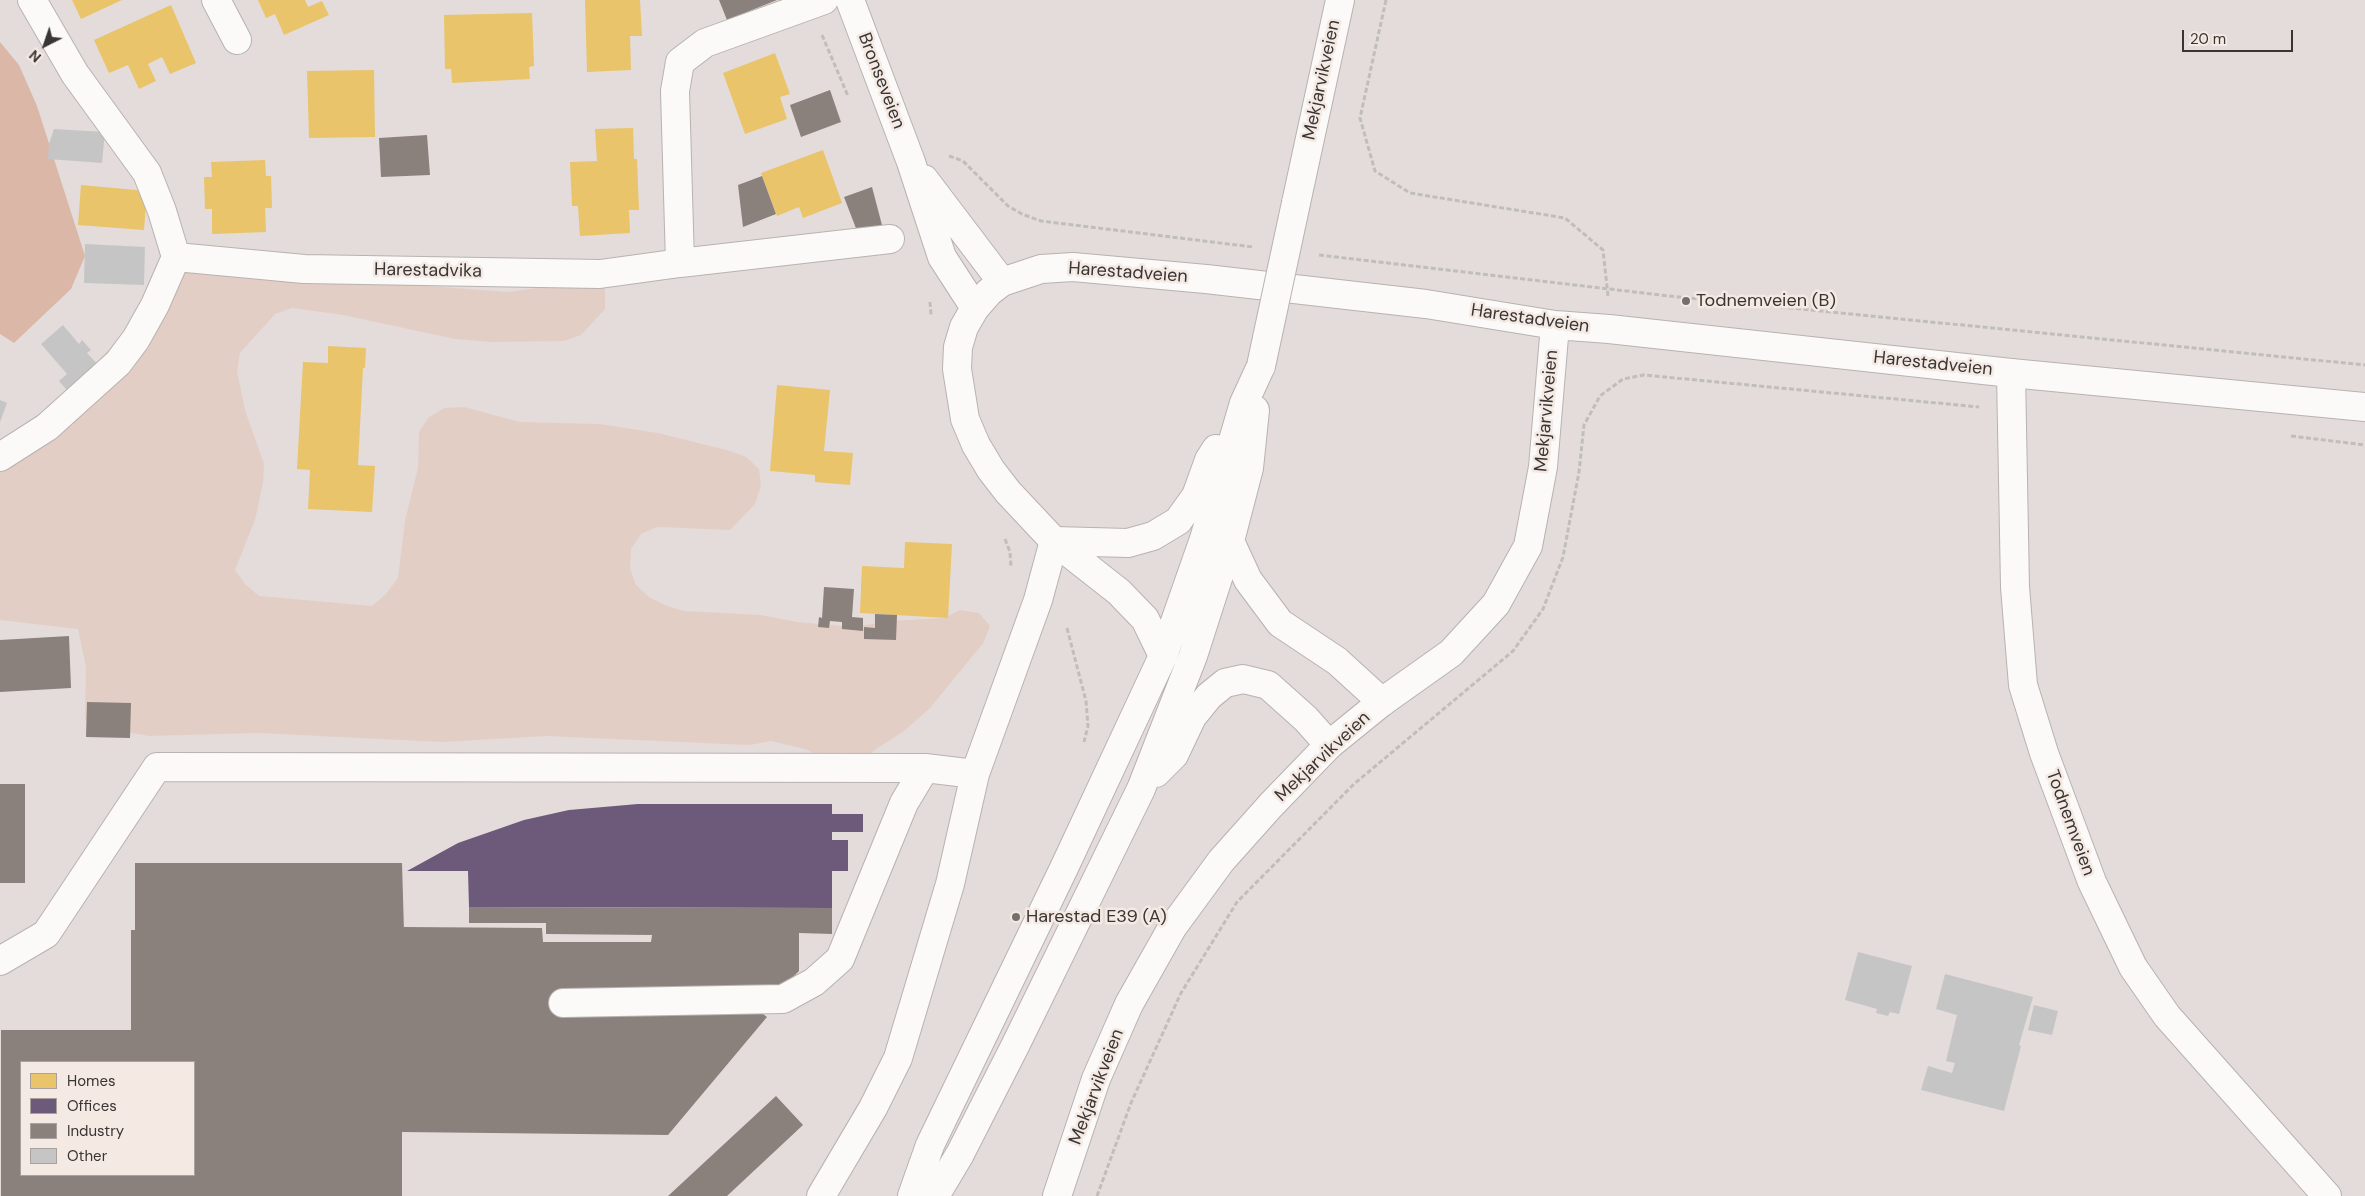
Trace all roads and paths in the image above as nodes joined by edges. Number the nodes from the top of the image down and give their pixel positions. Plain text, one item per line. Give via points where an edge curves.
1 (32, 0) edge
2 (216, 0) edge
3 (824, 0) edge
4 (850, 0) edge
5 (1340, 0) edge
6 (1386, 0) edge
7 (237, 40) dead end
8 (911, 162) junction
9 (890, 239) dead end
10 (176, 257) junction
11 (680, 262) junction
12 (1002, 282) junction
13 (1608, 288) junction
14 (975, 308) junction
15 (1555, 325) junction
16 (1609, 329) junction
17 (2365, 364) edge
18 (1261, 366) junction
19 (2011, 373) junction
20 (1244, 403) junction
21 (2365, 407) edge
22 (2010, 410) junction
23 (0, 457) edge
24 (1054, 541) junction
25 (1230, 541) junction
26 (1067, 628) dead end
27 (1163, 656) junction
28 (1382, 702) junction
29 (1329, 746) junction
30 (1082, 750) dead end
31 (925, 768) junction
32 (975, 774) junction
33 (1141, 789) junction
34 (0, 961) edge
35 (563, 1002) dead end
36 (821, 1196) edge
37 (912, 1196) edge
38 (935, 1196) edge
39 (1057, 1196) edge
40 (1097, 1196) edge
41 (2327, 1196) edge

1 - 10 main road via 74,74 146,173
2 - 7 main road
3 - 11 main road via 705,43 680,62 675,91
4 - 8 main road, Bronseveien
5 - 18 main road, Mekjarvikveien, bridge
6 - 13 path via 1360,118 1375,171 1410,193 1564,218 1603,250
8 - 12 main road, Bronseveien
8 - 14 main road, Bronseveien via 942,257
9 - 11 main road, Harestadvika
10 - 11 main road, Harestadvika via 304,269 600,274
10 - 23 main road via 155,305 118,363 47,427
12 - 14 main road, Harestadveien
12 - 15 main road, Harestadveien via 1041,269 1073,267 1340,293
13 - 16 path
13 - 17 path
14 - 24 main road, Harestadveien via 958,347 957,369 965,419 991,470
15 - 16 main road, Harestadveien
15 - 28 main road, Mekjarvikveien via 1543,467 1528,546 1496,604 1451,653
16 - 19 main road, Harestadveien
18 - 20 main road, Mekjarvikveien
18 - 25 main road, Mekjarvikveien via 1249,468
19 - 21 main road, Harestadveien
19 - 22 main road, Todnemveien
20 - 24 main road via 1209,460 1196,496 1178,521 1152,536 1128,543
20 - 27 main road, Mekjarvikveien via 1204,540
22 - 40 path via 1644,375 1623,378 1600,396 1584,425 1563,558 1543,609 1513,651 1354,784 1237,902 1181,993 1131,1102
22 - 41 main road, Todnemveien via 2015,587 2023,685 2044,753 2092,882 2133,966 2167,1016
24 - 27 main road, Harestadveien via 1118,592 1145,619
24 - 32 main road via 1038,600
25 - 28 main road via 1248,580 1280,623 1337,661
25 - 33 main road, Mekjarvikveien via 1193,656
26 - 30 path via 1086,701 1088,726
27 - 37 main road, Mekjarvikveien via 930,1145
28 - 29 main road, Mekjarvikveien
29 - 33 main road via 1306,718 1268,685 1243,679 1225,683 1192,717 1174,755
29 - 39 main road, Mekjarvikveien via 1221,861 1172,928 1129,1004 1096,1079
31 - 32 main road
31 - 34 main road via 157,767 46,934
31 - 35 main road via 904,803 840,959 814,982 783,999
32 - 36 main road via 950,884 898,1058 873,1108
33 - 38 main road via 1015,1046

